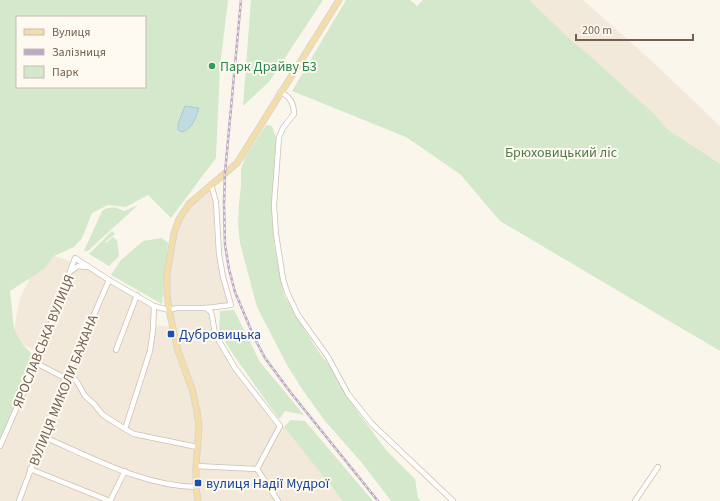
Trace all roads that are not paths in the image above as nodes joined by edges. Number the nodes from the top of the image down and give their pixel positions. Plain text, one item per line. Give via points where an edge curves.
1 (339, 0) edge
2 (280, 92) junction
3 (211, 184) junction
4 (89, 267) junction
5 (70, 272) junction
6 (109, 280) junction
7 (137, 295) junction
8 (154, 306) junction
9 (206, 308) junction
10 (168, 310) junction
11 (116, 350) dead end
12 (36, 363) junction
13 (69, 372) junction
14 (65, 378) junction
15 (125, 429) junction
16 (44, 437) junction
17 (0, 446) edge
18 (197, 447) junction
19 (196, 466) junction
20 (658, 468) dead end
21 (30, 469) junction
22 (257, 469) junction
23 (125, 471) junction
24 (196, 487) junction
25 (20, 501) edge
26 (110, 501) edge
27 (198, 501) edge
28 (278, 501) edge
29 (453, 501) edge
30 (636, 501) edge

1 - 2 main road
2 - 3 main road via 237,163
2 - 29 street via 287,95 294,107 294,114 279,136 274,205 283,279 291,302 361,411
3 - 9 street via 216,202 219,254 231,305
3 - 10 main road via 189,204 176,224 167,274
4 - 5 street via 78,266
4 - 5 street, ЯРОСЛАВСЬКА ВУЛИЦЯ via 75,258
4 - 6 street
5 - 12 street, ЯРОСЛАВСЬКА ВУЛИЦЯ
6 - 7 street
6 - 13 street, ВУЛИЦЯ МИКОЛИ БАЖАНА
7 - 8 street
7 - 11 street
8 - 10 street
8 - 15 street via 150,351
9 - 10 street
9 - 22 street via 211,312 215,334 235,368 280,426
10 - 18 main road via 197,411
12 - 14 street
12 - 17 street, ЯРОСЛАВСЬКА ВУЛИЦЯ
13 - 14 street, ВУЛИЦЯ МИКОЛИ БАЖАНА
13 - 15 street via 85,396 103,416
14 - 16 street, ВУЛИЦЯ МИКОЛИ БАЖАНА
15 - 18 street via 134,434
16 - 21 street, ВУЛИЦЯ МИКОЛИ БАЖАНА
16 - 23 street
18 - 19 main road
19 - 22 street
19 - 24 main road
20 - 30 street
21 - 25 street, ВУЛИЦЯ МИКОЛИ БАЖАНА
21 - 26 street
22 - 28 street
23 - 24 street via 146,480
23 - 26 street
24 - 27 main road

